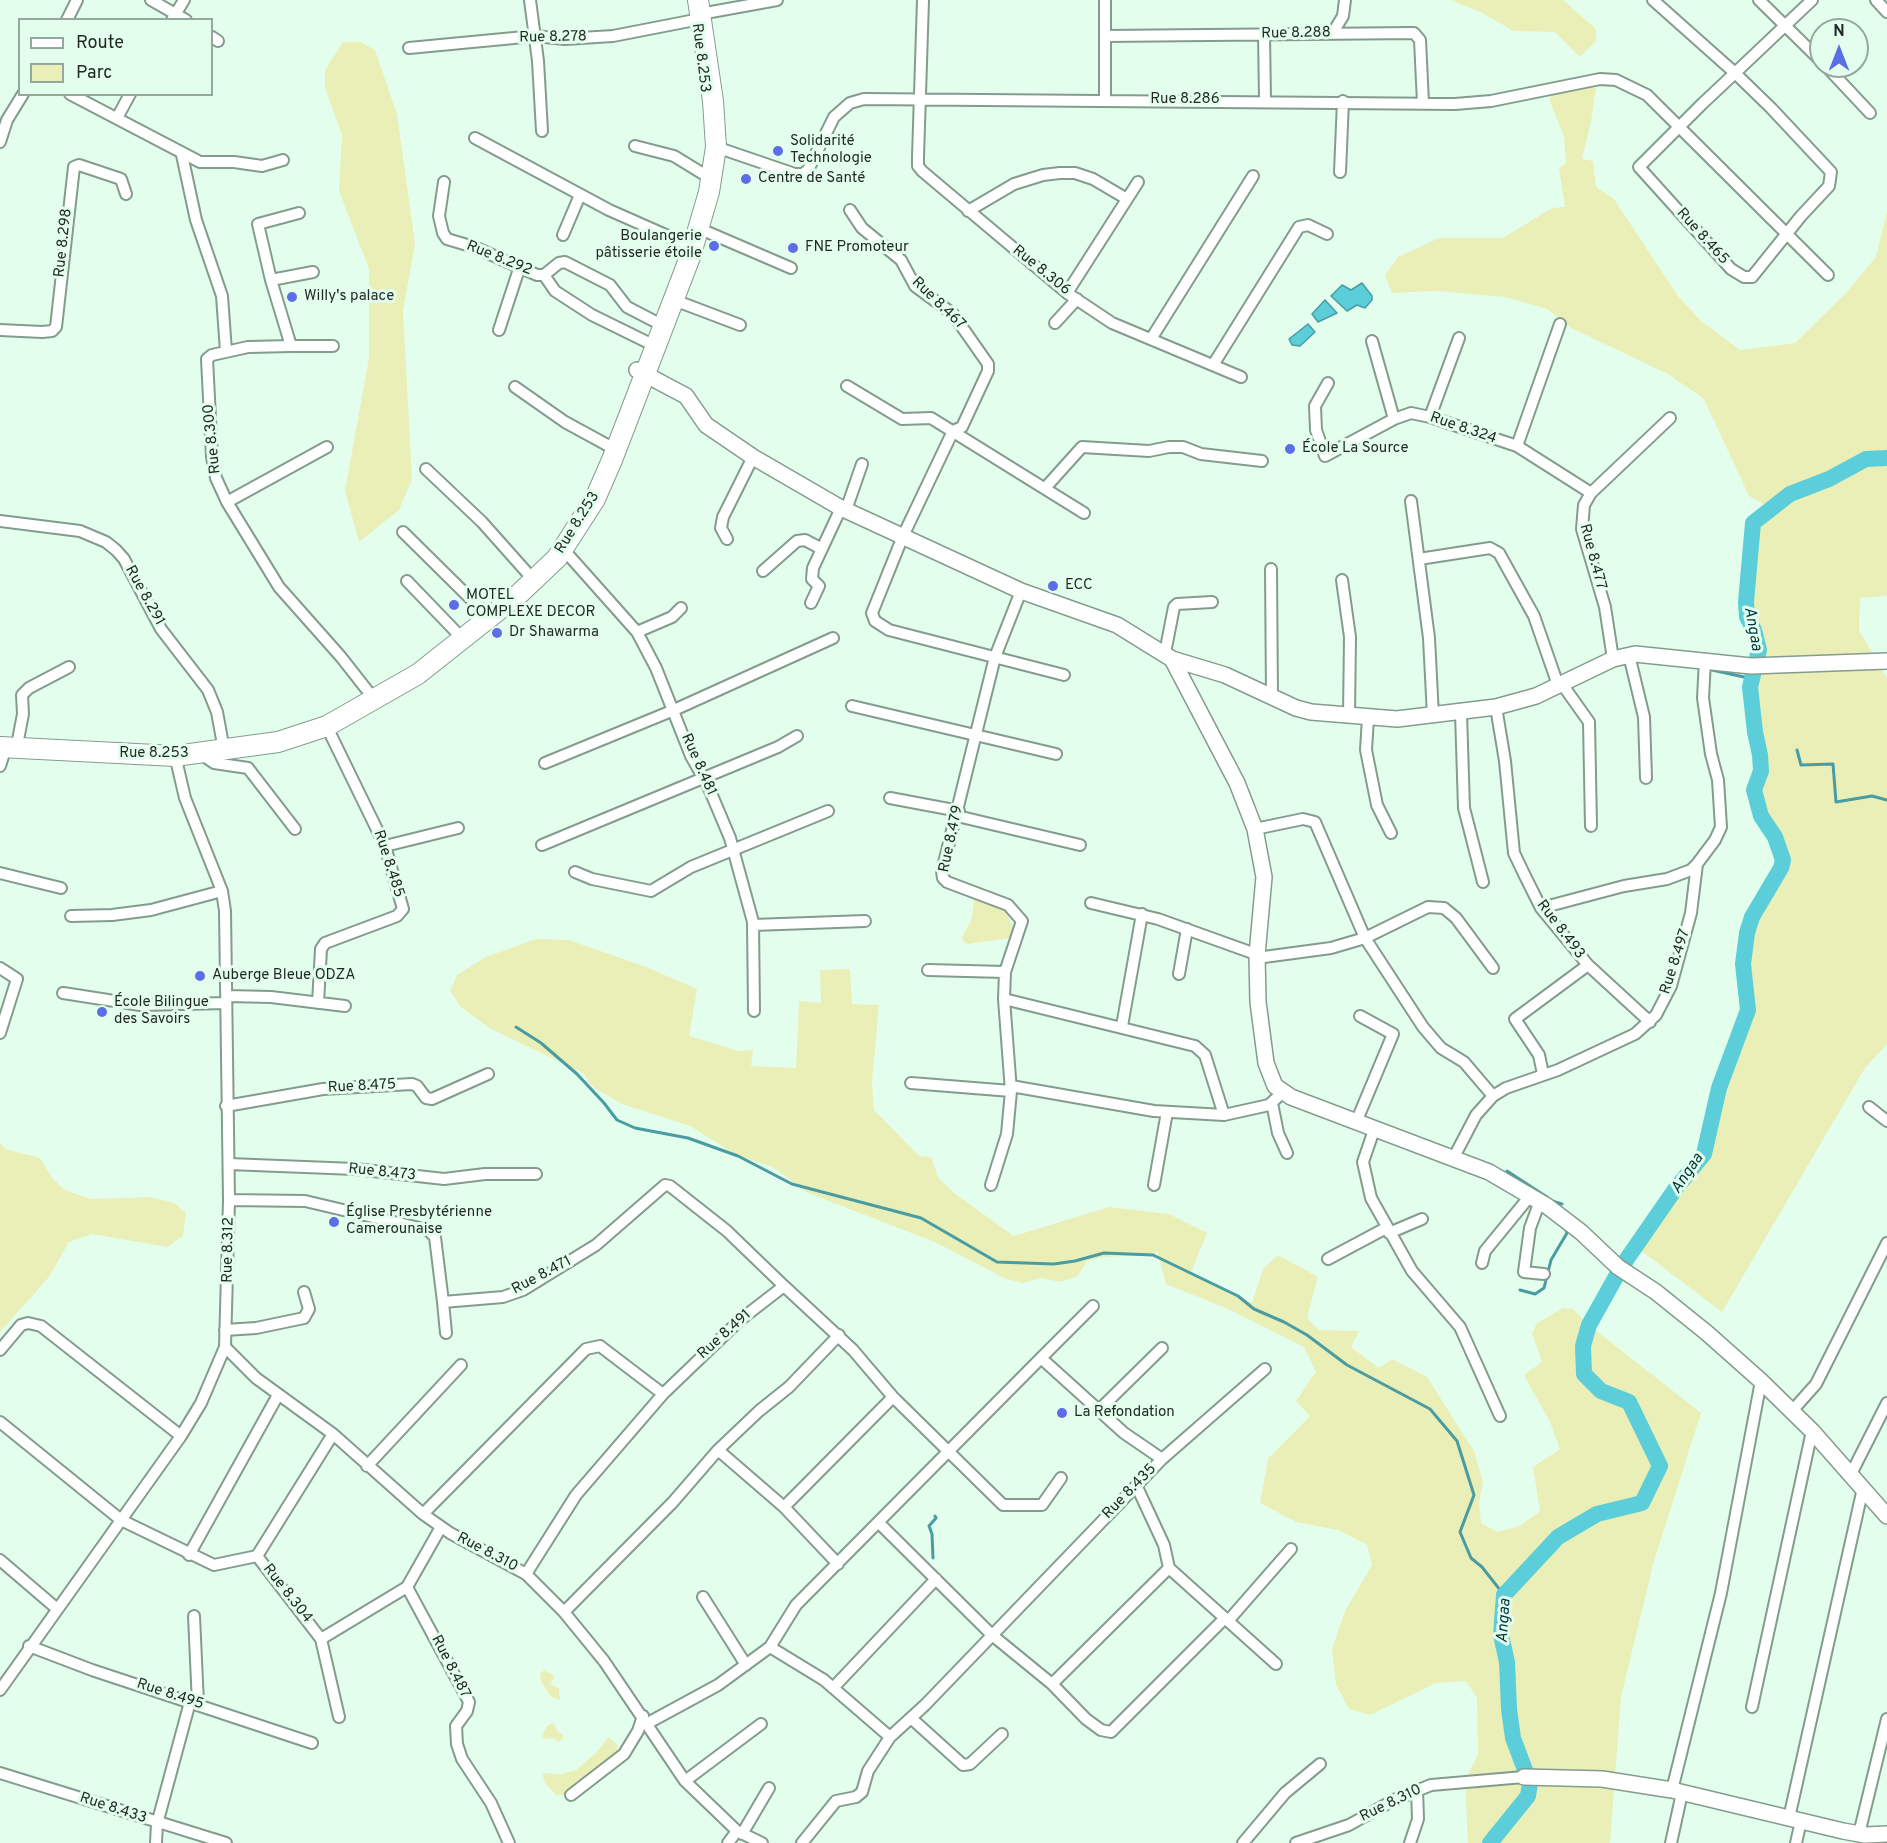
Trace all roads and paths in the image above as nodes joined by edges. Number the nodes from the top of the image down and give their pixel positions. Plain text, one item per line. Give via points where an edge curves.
1 (77, 0) edge
2 (152, 0) edge
3 (184, 0) edge
4 (530, 0) edge
5 (777, 0) edge
6 (923, 0) edge
7 (1105, 0) edge
8 (1345, 0) edge
9 (1653, 0) edge
10 (1759, 0) edge
11 (1812, 0) edge
12 (1876, 0) edge
13 (696, 9) edge
14 (1887, 12) edge
15 (174, 16) edge
16 (68, 18) edge
17 (1786, 24) junction
18 (1264, 34) junction
19 (1332, 34) junction
20 (535, 36) junction
21 (1105, 36) junction
22 (409, 48) dead end
23 (1809, 48) edge
24 (1735, 73) junction
25 (1837, 78) edge
26 (21, 96) edge
27 (74, 96) edge
28 (129, 96) edge
29 (920, 99) junction
30 (1104, 100) junction
31 (1265, 100) junction
32 (1343, 101) junction
33 (1423, 103) junction
34 (1870, 113) dead end
35 (117, 118) junction
36 (3, 120) edge
37 (1680, 126) junction
38 (542, 131) dead end
39 (475, 138) dead end
40 (0, 142) edge
41 (635, 146) dead end
42 (716, 147) junction
43 (182, 155) junction
44 (284, 160) dead end
45 (1340, 172) dead end
46 (705, 176) junction
47 (1252, 176) dead end
48 (444, 182) dead end
49 (1138, 182) dead end
50 (126, 194) dead end
51 (580, 195) junction
52 (1127, 199) junction
53 (850, 210) dead end
54 (968, 211) junction
55 (299, 213) dead end
56 (698, 228) junction
57 (1327, 234) dead end
58 (1787, 234) junction
59 (562, 235) dead end
60 (686, 244) junction
61 (791, 268) dead end
62 (519, 269) junction
63 (313, 272) dead end
64 (1828, 275) dead end
65 (544, 276) junction
66 (271, 280) junction
67 (1067, 292) junction
68 (1077, 299) junction
69 (674, 300) junction
70 (657, 322) junction
71 (1055, 323) dead end
72 (1560, 324) dead end
73 (740, 325) dead end
74 (0, 330) edge
75 (498, 330) dead end
76 (1459, 338) dead end
77 (1151, 339) junction
78 (1372, 341) dead end
79 (649, 343) junction
80 (291, 346) junction
81 (333, 346) dead end
82 (226, 351) junction
83 (1213, 365) junction
84 (641, 372) junction
85 (1241, 377) dead end
86 (1328, 383) dead end
87 (847, 386) dead end
88 (515, 387) dead end
89 (1430, 417) junction
90 (1670, 418) dead end
91 (1394, 419) junction
92 (953, 431) junction
93 (609, 446) junction
94 (1517, 446) junction
95 (327, 447) dead end
96 (753, 457) junction
97 (1263, 461) dead end
98 (862, 464) dead end
99 (426, 469) dead end
100 (1046, 487) junction
101 (1591, 494) junction
102 (1411, 501) dead end
103 (227, 502) junction
104 (844, 509) junction
105 (1084, 513) dead end
106 (0, 521) edge
107 (403, 532) dead end
108 (903, 536) junction
109 (727, 539) dead end
110 (822, 549) junction
111 (564, 550) junction
112 (1419, 559) junction
113 (1271, 569) dead end
114 (763, 571) dead end
115 (530, 576) junction
116 (1342, 580) dead end
117 (407, 581) dead end
118 (1022, 591) junction
119 (1212, 602) dead end
120 (811, 603) dead end
121 (681, 608) dead end
122 (486, 614) junction
123 (637, 632) junction
124 (459, 635) junction
125 (833, 638) dead end
126 (1629, 655) junction
127 (1169, 656) junction
128 (995, 657) junction
129 (1613, 659) junction
130 (1705, 661) junction
131 (1887, 662) edge
132 (69, 668) dead end
133 (1064, 675) dead end
134 (1560, 684) junction
135 (372, 697) junction
136 (1272, 698) junction
137 (852, 706) dead end
138 (1496, 707) junction
139 (674, 710) junction
140 (1461, 713) junction
141 (1349, 716) junction
142 (1433, 716) junction
143 (1368, 718) junction
144 (325, 723) junction
145 (976, 735) junction
146 (797, 736) dead end
147 (6, 744) edge
148 (224, 748) junction
149 (174, 754) junction
150 (201, 754) junction
151 (1056, 754) dead end
152 (544, 763) dead end
153 (0, 766) edge
154 (703, 778) junction
155 (1646, 778) dead end
156 (890, 798) dead end
157 (828, 811) dead end
158 (958, 813) junction
159 (1591, 826) dead end
160 (458, 828) dead end
161 (295, 829) dead end
162 (1255, 829) junction
163 (1391, 833) dead end
164 (542, 845) dead end
165 (1080, 845) dead end
166 (385, 846) junction
167 (734, 849) junction
168 (1697, 864) junction
169 (575, 872) dead end
170 (0, 873) edge
171 (1483, 882) dead end
172 (61, 888) dead end
173 (222, 891) junction
174 (1091, 903) dead end
175 (1541, 908) junction
176 (1142, 914) junction
177 (71, 916) dead end
178 (865, 921) dead end
179 (753, 925) junction
180 (1187, 929) junction
181 (1365, 938) junction
182 (1257, 955) junction
183 (1588, 965) junction
184 (0, 968) edge
185 (1493, 968) dead end
186 (928, 970) dead end
187 (1005, 972) junction
188 (1179, 974) dead end
189 (63, 993) dead end
190 (227, 999) junction
191 (1004, 999) junction
192 (318, 1003) junction
193 (345, 1006) dead end
194 (754, 1011) dead end
195 (1360, 1016) dead end
196 (1650, 1022) junction
197 (1122, 1026) junction
198 (0, 1033) edge
199 (488, 1074) dead end
200 (1543, 1074) junction
201 (911, 1083) dead end
202 (1011, 1089) junction
203 (1493, 1096) junction
204 (1277, 1098) junction
205 (226, 1106) junction
206 (1869, 1107) dead end
207 (1167, 1112) junction
208 (1224, 1114) junction
209 (1357, 1120) junction
210 (1887, 1121) edge
211 (1375, 1127) junction
212 (1287, 1153) dead end
213 (1454, 1157) junction
214 (229, 1164) junction
215 (536, 1174) dead end
216 (992, 1185) dead end
217 (1154, 1185) dead end
218 (1535, 1198) junction
219 (230, 1200) junction
220 (1422, 1219) dead end
221 (1387, 1231) junction
222 (1887, 1243) edge
223 (1328, 1259) dead end
224 (1482, 1263) dead end
225 (1544, 1274) dead end
226 (784, 1286) junction
227 (304, 1292) dead end
228 (443, 1302) junction
229 (1093, 1306) dead end
230 (225, 1330) junction
231 (446, 1333) dead end
232 (839, 1335) junction
233 (225, 1347) junction
234 (1162, 1348) dead end
235 (0, 1350) edge
236 (1041, 1358) junction
237 (461, 1365) dead end
238 (1265, 1369) dead end
239 (1761, 1381) junction
240 (663, 1394) junction
241 (278, 1395) junction
242 (893, 1397) junction
243 (1887, 1403) edge
244 (1098, 1411) junction
245 (1792, 1412) junction
246 (1500, 1416) dead end
247 (0, 1422) edge
248 (1812, 1431) junction
249 (333, 1434) junction
250 (181, 1436) junction
251 (718, 1450) junction
252 (948, 1453) junction
253 (1162, 1459) junction
254 (367, 1466) junction
255 (1851, 1474) junction
256 (1061, 1478) dead end
257 (1137, 1487) junction
258 (1863, 1488) junction
259 (784, 1507) junction
260 (423, 1514) junction
261 (1887, 1516) edge
262 (121, 1520) junction
263 (879, 1523) junction
264 (441, 1527) junction
265 (1291, 1549) dead end
266 (189, 1555) junction
267 (257, 1556) junction
268 (0, 1560) edge
269 (838, 1564) junction
270 (1169, 1568) junction
271 (526, 1574) junction
272 (936, 1579) junction
273 (407, 1587) junction
274 (703, 1597) dead end
275 (56, 1608) junction
276 (564, 1612) junction
277 (194, 1616) dead end
278 (1226, 1619) junction
279 (992, 1635) junction
280 (321, 1639) junction
281 (29, 1646) junction
282 (770, 1647) junction
283 (1276, 1664) dead end
284 (746, 1665) junction
285 (1052, 1684) junction
286 (833, 1688) junction
287 (0, 1690) edge
288 (194, 1703) junction
289 (1752, 1707) dead end
290 (339, 1717) dead end
291 (910, 1718) junction
292 (645, 1719) junction
293 (1887, 1719) edge
294 (761, 1724) dead end
295 (1002, 1734) dead end
296 (890, 1737) junction
297 (312, 1743) dead end
298 (1320, 1764) dead end
299 (0, 1773) edge
300 (1524, 1777) joint
301 (685, 1781) junction
302 (769, 1788) dead end
303 (1418, 1790) junction
304 (1677, 1792) junction
305 (572, 1795) dead end
306 (1795, 1819) junction
307 (157, 1824) junction
308 (740, 1832) junction
309 (1887, 1834) edge
310 (1862, 1837) edge
311 (156, 1843) edge
312 (226, 1843) edge
313 (509, 1843) edge
314 (728, 1843) edge
315 (762, 1843) edge
316 (802, 1843) edge
317 (1243, 1843) edge
318 (1296, 1843) edge
319 (1410, 1843) edge
320 (1671, 1843) edge
321 (1797, 1843) edge

1 - 16 street
2 - 15 street
3 - 15 street
4 - 20 street
5 - 13 street, Rue 8.278
6 - 29 street, Rue 8.306
7 - 21 street
8 - 19 street via 1343,16
9 - 24 street
10 - 17 street
11 - 17 street, Rue 8.465
12 - 14 street
13 - 20 street, Rue 8.278 via 613,36
13 - 42 highway, Rue 8.253 via 713,101
13 - 46 highway, Rue 8.253 via 707,117
17 - 23 street
17 - 24 street, Rue 8.465
18 - 19 street, Rue 8.288
18 - 21 street, Rue 8.288
18 - 31 street
19 - 33 street, Rue 8.288 via 1418,35
20 - 22 street, Rue 8.278
20 - 38 street
21 - 30 street
24 - 37 street, Rue 8.465
24 - 58 street, Rue 8.465 via 1831,172 1829,186
25 - 34 street
26 - 36 street
27 - 35 street
28 - 35 street
29 - 30 street, Rue 8.286
29 - 42 street, Rue 8.286 via 864,99 850,103 834,117 803,174
29 - 54 street, Rue 8.306 via 918,166
30 - 31 street, Rue 8.286
31 - 32 street, Rue 8.286
32 - 33 street, Rue 8.286
32 - 45 street
33 - 37 street, Rue 8.286 via 1491,101 1600,79 1632,85
35 - 43 street
36 - 40 street
37 - 58 street, Rue 8.286
37 - 58 street, Rue 8.465 via 1638,167 1731,268 1744,277 1752,277
39 - 51 street
41 - 46 street via 674,156
42 - 56 highway, Rue 8.253
43 - 44 street via 200,162 262,166
43 - 82 street via 196,220 222,296
46 - 60 highway, Rue 8.253
47 - 77 street
48 - 62 street, Rue 8.292 via 439,216 447,239
49 - 52 street
50 - 74 street, Rue 8.298 via 121,179 79,165 74,167 56,327 42,332
51 - 59 street
51 - 60 street
52 - 54 street via 1075,173 1051,174 1014,184
52 - 67 street
53 - 92 street, Rue 8.467 via 862,228 901,260 915,286 953,314 988,364 962,427
54 - 67 street, Rue 8.306
55 - 66 street via 258,224
56 - 61 street
56 - 69 highway, Rue 8.253
57 - 83 street via 1308,225 1299,227
58 - 64 street, Rue 8.286
60 - 70 highway, Rue 8.253
62 - 65 street, Rue 8.292
62 - 75 street
63 - 66 street
65 - 70 street, Rue 8.292 via 559,262 565,262 610,285 627,307
65 - 79 street via 555,291 592,315
66 - 80 street
67 - 68 street, Rue 8.306
68 - 71 street
68 - 77 street, Rue 8.306 via 1112,323
69 - 73 street
69 - 84 highway, Rue 8.253
70 - 79 highway, Rue 8.253
72 - 94 street
76 - 89 street
77 - 83 street, Rue 8.306
78 - 91 street
79 - 84 highway, Rue 8.253
80 - 81 street
80 - 82 street
82 - 103 street, Rue 8.300 via 207,359 206,369 212,457
83 - 85 street, Rue 8.306
84 - 93 highway, Rue 8.253
84 - 96 street via 686,396 706,425
84 - 111 highway, Rue 8.253 via 595,499
86 - 91 street, Rue 8.324 via 1315,406 1323,455 1328,456
87 - 92 street via 902,419 931,418
88 - 93 street via 565,422
89 - 91 street, Rue 8.324 via 1411,413
89 - 94 street, Rue 8.324
90 - 101 street, Rue 8.477
92 - 100 street
92 - 108 street, Rue 8.467
93 - 115 highway, Rue 8.253 via 575,519
94 - 101 street, Rue 8.324
95 - 103 street
96 - 104 street
96 - 109 street via 723,517 721,528
97 - 100 street via 1201,454 1183,447 1149,452 1082,447
98 - 104 street
99 - 115 street via 482,522
100 - 105 street
101 - 129 street, Rue 8.477 via 1584,505 1582,530 1605,607
102 - 112 street
103 - 135 street, Rue 8.300 via 279,586
104 - 108 street
104 - 110 street
106 - 148 street, Rue 8.291 via 80,531 116,550 161,629 208,690
107 - 122 street
108 - 118 street
108 - 128 street, Rue 8.467 via 872,613 881,627
110 - 114 street via 805,540 797,541
110 - 120 street via 811,574 819,586
111 - 123 street, Rue 8.481
111 - 135 highway, Rue 8.253 via 475,631 418,674
112 - 134 street via 1490,548 1499,553 1534,616
112 - 142 street
113 - 136 street
115 - 122 highway, Rue 8.253
116 - 141 street via 1350,637
117 - 124 street
118 - 127 street via 1117,625
118 - 128 street, Rue 8.479
119 - 127 street via 1173,607
121 - 123 street via 672,617
122 - 124 highway, Rue 8.253
123 - 139 street, Rue 8.481
124 - 135 highway, Rue 8.253
125 - 139 street
126 - 129 street
126 - 130 street
126 - 155 street via 1644,717
127 - 136 street via 1225,675
127 - 162 street via 1237,783
128 - 133 street
128 - 145 street, Rue 8.479
129 - 134 street
130 - 131 street via 1757,666
130 - 168 street, Rue 8.497 via 1703,698 1718,780 1721,827
132 - 147 street via 22,694 23,714
134 - 138 street via 1536,696
134 - 159 street via 1589,722
135 - 144 highway, Rue 8.253
136 - 141 street via 1311,712
137 - 145 street
138 - 140 street
138 - 175 street, Rue 8.493 via 1514,853
139 - 152 street
139 - 154 street, Rue 8.481
140 - 142 street
140 - 171 street via 1464,808
141 - 143 street
142 - 143 street
143 - 163 street via 1366,750 1377,805
144 - 148 highway, Rue 8.253
144 - 166 street, Rue 8.485
145 - 151 street
145 - 158 street, Rue 8.479
146 - 154 street
147 - 149 highway, Rue 8.253
147 - 153 street
148 - 149 highway, Rue 8.253
148 - 150 highway, Rue 8.253
149 - 150 highway, Rue 8.253
149 - 173 street, Rue 8.312 via 185,798
150 - 161 street via 214,762 248,768
154 - 164 street
154 - 167 street, Rue 8.481
156 - 158 street
157 - 167 street
158 - 165 street
158 - 187 street, Rue 8.479 via 943,878 1008,905 1020,917 1022,925
160 - 166 street
162 - 181 street via 1303,819 1315,822
162 - 182 street via 1264,877
166 - 192 street, Rue 8.485 via 403,909 401,914 325,943 321,949
167 - 169 street via 651,891
167 - 179 street, Rue 8.481
168 - 175 street via 1667,879
168 - 196 street, Rue 8.497 via 1691,913 1671,986
170 - 172 street
173 - 177 street via 151,909
173 - 190 street, Rue 8.312
174 - 176 street
175 - 183 street, Rue 8.493
176 - 180 street
176 - 197 street
178 - 179 street
179 - 194 street, Rue 8.481
180 - 182 street
180 - 188 street
181 - 182 street via 1286,956
181 - 185 street via 1428,907 1444,908
181 - 203 street via 1423,1027 1441,1048 1464,1062
182 - 204 street via 1266,1063
183 - 196 street, Rue 8.493
183 - 200 street via 1516,1015 1516,1023 1539,1055
184 - 198 street via 17,979
186 - 187 street
187 - 191 street, Rue 8.479
189 - 190 street via 132,1005
190 - 192 street via 265,996
190 - 205 street, Rue 8.312
191 - 197 street
191 - 202 street, Rue 8.479
192 - 193 street
195 - 209 street via 1393,1034
196 - 200 street, Rue 8.497 via 1635,1034
197 - 208 street via 1201,1049
199 - 205 street, Rue 8.475 via 432,1099 412,1084 322,1089
200 - 203 street, Rue 8.497
201 - 202 street
202 - 207 street
202 - 216 street, Rue 8.479 via 1007,1134
203 - 213 street, Rue 8.497 via 1476,1115
204 - 208 street
204 - 209 street
204 - 212 street via 1278,1133
205 - 214 street, Rue 8.312
206 - 210 street
207 - 208 street
207 - 217 street
209 - 211 street
211 - 213 street
211 - 221 street via 1363,1172
213 - 218 street
214 - 215 street, Rue 8.473 via 355,1169 444,1179
214 - 219 street, Rue 8.312
218 - 224 street via 1485,1251
218 - 225 street via 1524,1272
218 - 239 street via 1581,1232 1618,1267 1673,1305
219 - 228 street via 305,1201 428,1230 435,1237
219 - 230 street, Rue 8.312
220 - 221 street
221 - 223 street
221 - 246 street via 1412,1271 1460,1327
222 - 245 street via 1816,1384
226 - 228 street, Rue 8.471 via 727,1232 664,1185 596,1245 523,1290 503,1297
226 - 232 street
226 - 240 street, Rue 8.491 via 740,1320
227 - 230 street via 309,1309 304,1318
228 - 231 street
229 - 236 street
230 - 233 street, Rue 8.312
232 - 242 street
232 - 251 street via 789,1387
233 - 241 street, Rue 8.310
233 - 250 street, Rue 8.312 via 201,1403
234 - 244 street
235 - 250 street via 21,1325 41,1326
236 - 244 street, Rue 8.435
236 - 252 street
237 - 254 street
238 - 253 street
239 - 245 street
239 - 304 street via 1721,1593
240 - 260 street via 600,1346 586,1349
240 - 271 street, Rue 8.491 via 576,1495
241 - 249 street, Rue 8.310
241 - 266 street
242 - 252 street
242 - 259 street
243 - 255 street
244 - 253 street, Rue 8.435
245 - 248 street
247 - 262 street
248 - 255 street
248 - 289 street
249 - 254 street, Rue 8.310
249 - 267 street, Rue 8.304
250 - 262 street, Rue 8.312
251 - 259 street
251 - 276 street via 673,1502
252 - 256 street via 1003,1505 1042,1505
252 - 263 street
253 - 257 street, Rue 8.435
254 - 260 street, Rue 8.310
255 - 258 street
257 - 270 street via 1164,1545
257 - 279 street, Rue 8.435
258 - 261 street
258 - 306 street
259 - 269 street
260 - 264 street, Rue 8.310
262 - 266 street
262 - 275 street, Rue 8.312
263 - 269 street
263 - 272 street
264 - 271 street, Rue 8.310
264 - 273 street, Rue 8.304
265 - 278 street
266 - 267 street via 214,1565
267 - 280 street, Rue 8.304
268 - 275 street
269 - 282 street via 796,1605
270 - 278 street
270 - 285 street
271 - 276 street, Rue 8.310
272 - 279 street
272 - 286 street
273 - 280 street, Rue 8.304
273 - 313 street, Rue 8.487 via 469,1702 456,1726 457,1744
274 - 284 street
275 - 281 street, Rue 8.312
276 - 292 street, Rue 8.310
277 - 288 street
278 - 283 street
278 - 285 street via 1111,1732 1086,1719
279 - 285 street
279 - 291 street, Rue 8.435
280 - 290 street
281 - 287 street, Rue 8.312
281 - 288 street, Rue 8.495
282 - 284 street
282 - 286 street
284 - 292 street via 687,1703
286 - 296 street
288 - 297 street, Rue 8.495
288 - 307 street
291 - 295 street via 963,1765 970,1764
291 - 296 street, Rue 8.435
292 - 301 street, Rue 8.310
292 - 305 street via 624,1754
293 - 310 street
294 - 301 street
296 - 316 street, Rue 8.435 via 868,1771 862,1792 836,1801
298 - 317 street via 1285,1792
299 - 307 street, Rue 8.433
300 - 303 street, Rue 8.310 via 1455,1781
300 - 304 street via 1602,1779
301 - 308 street, Rue 8.310
302 - 308 street
303 - 318 street, Rue 8.310 via 1349,1825
303 - 319 street via 1418,1819
304 - 306 street
304 - 320 street
306 - 310 street
306 - 321 street
307 - 311 street
307 - 312 street, Rue 8.433
308 - 314 street
308 - 315 street, Rue 8.310
309 - 310 street

